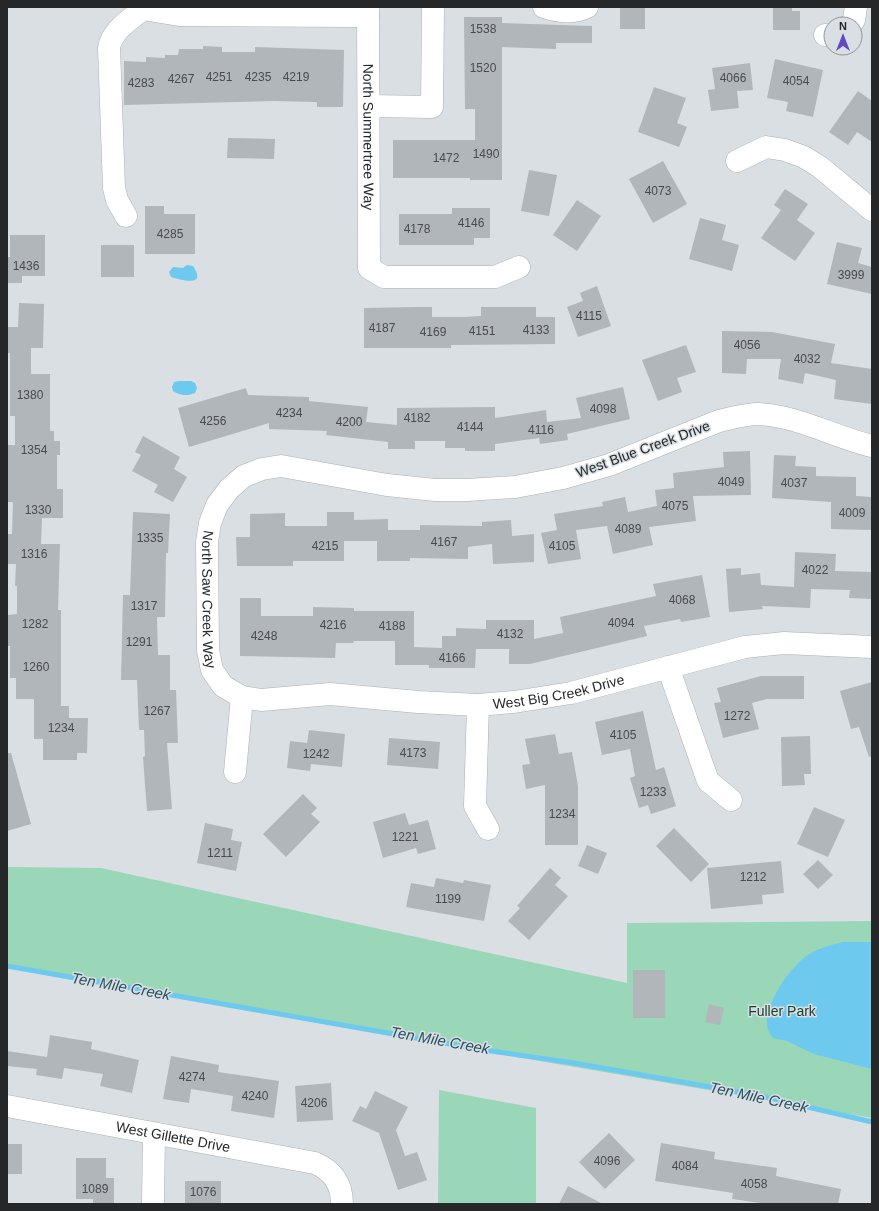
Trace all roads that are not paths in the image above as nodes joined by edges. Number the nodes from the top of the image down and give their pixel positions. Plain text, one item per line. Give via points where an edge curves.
1 (433, 7) edge
2 (544, 7) edge
3 (587, 7) edge
4 (368, 12) edge
5 (369, 106) junction
6 (736, 161) dead end
7 (872, 210) edge
8 (126, 216) dead end
9 (519, 267) dead end
10 (872, 446) edge
11 (244, 476) joint
12 (872, 647) edge
13 (668, 667) junction
14 (242, 697) junction
15 (478, 704) junction
16 (236, 772) dead end
17 (731, 800) dead end
18 (488, 830) dead end
19 (7, 1106) edge
20 (154, 1134) junction
21 (153, 1204) edge
22 (342, 1204) edge

1 - 5 street via 432,107
2 - 3 street via 561,12
4 - 5 street, North Summertree Way
4 - 8 street via 179,15 143,8 115,33 109,48 114,188
5 - 9 street, North Summertree Way via 369,268 384,277 495,277
6 - 7 street via 766,147 798,154 820,167
10 - 11 street, West Blue Creek Drive via 796,420 757,414 719,421 609,465 563,478 515,487 435,490 387,485 281,466 262,469
11 - 14 street, North Saw Creek Way via 229,489 217,505 210,523 207,542 208,650 212,670 223,686
12 - 13 street, West Big Creek Drive via 804,643 764,644
13 - 15 street, West Big Creek Drive via 571,693 514,702
13 - 17 street via 708,781
14 - 15 street, West Big Creek Drive via 262,700 330,694 418,702
14 - 16 street
15 - 18 street via 475,806
19 - 20 street, West Gillette Drive
20 - 21 street
20 - 22 street, West Gillette Drive via 315,1163 326,1168 334,1176 339,1185

